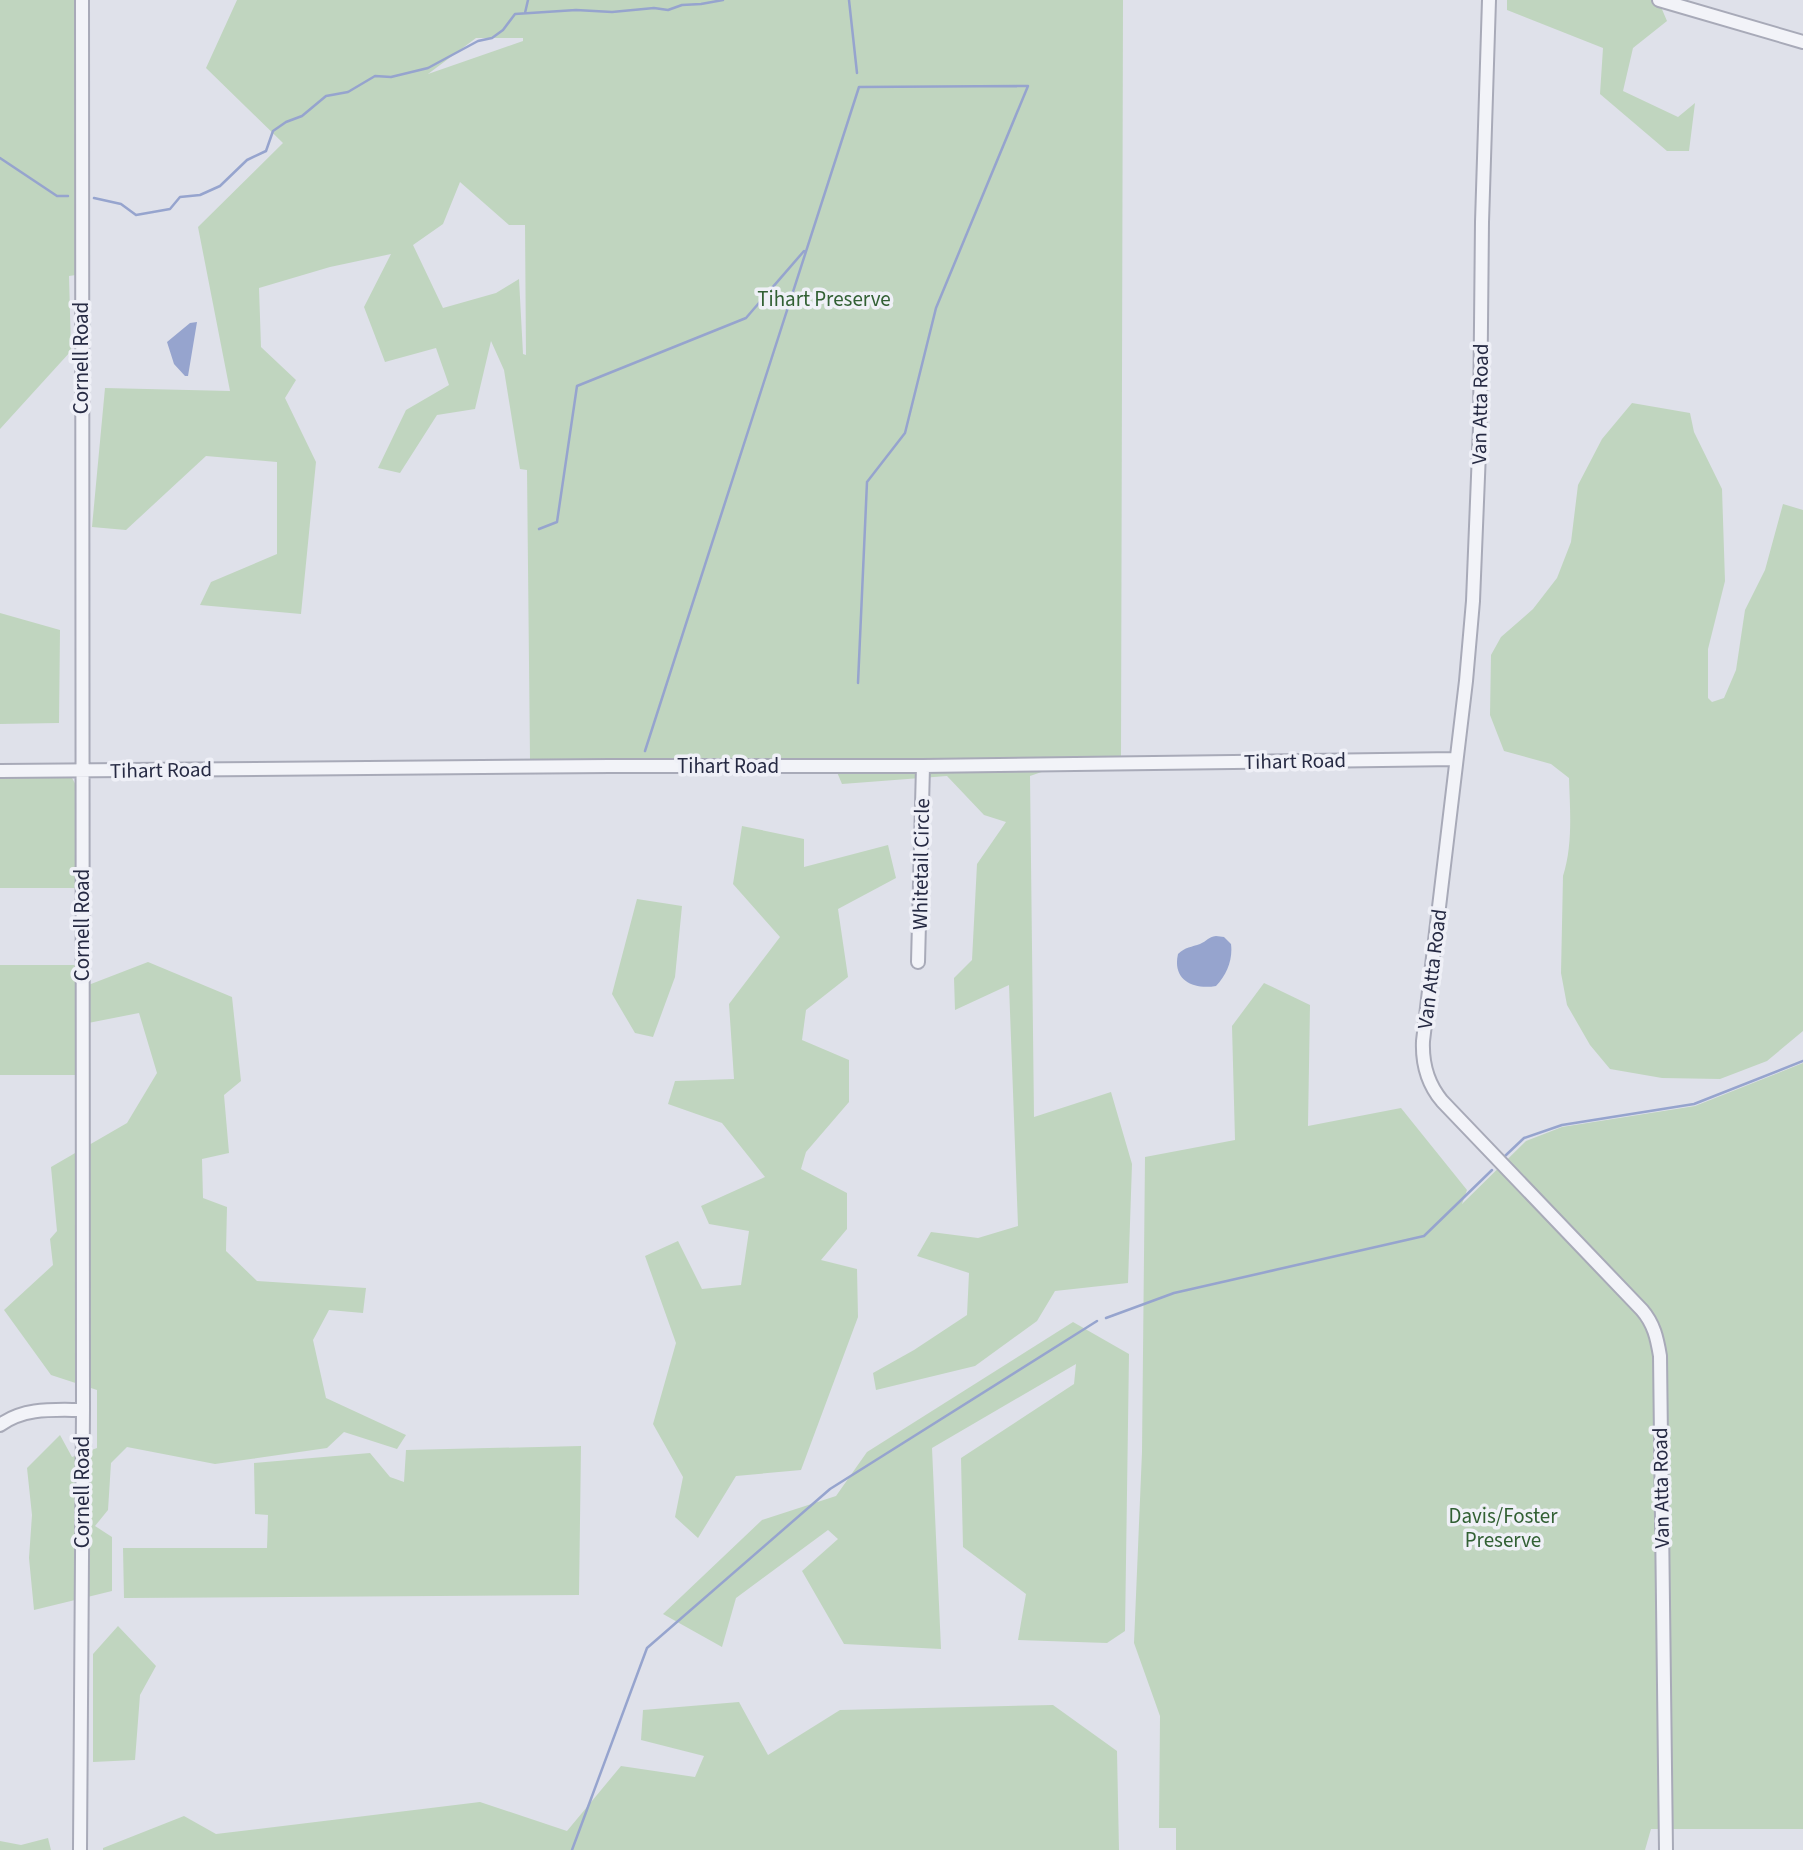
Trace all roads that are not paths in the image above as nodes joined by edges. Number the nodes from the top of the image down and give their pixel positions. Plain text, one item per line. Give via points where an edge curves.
1 (82, 0) edge
2 (1489, 0) edge
3 (1659, 0) edge
4 (1803, 42) edge
5 (1456, 759) junction
6 (923, 766) junction
7 (0, 771) edge
8 (82, 771) junction
9 (918, 962) dead end
10 (83, 1410) junction
11 (0, 1425) edge
12 (80, 1850) edge
13 (1666, 1850) edge

1 - 8 street, Cornell Road
2 - 5 street, Van Atta Road via 1475,561
3 - 4 street
5 - 6 street, Tihart Road
5 - 13 street, Van Atta Road via 1423,1041 1425,1068 1442,1101 1642,1310 1656,1333 1660,1356
6 - 8 street, Tihart Road
6 - 9 street, Whitetail Circle
7 - 8 street, Tihart Road
8 - 10 street, Cornell Road
10 - 11 street via 27,1412
10 - 12 street, Cornell Road

